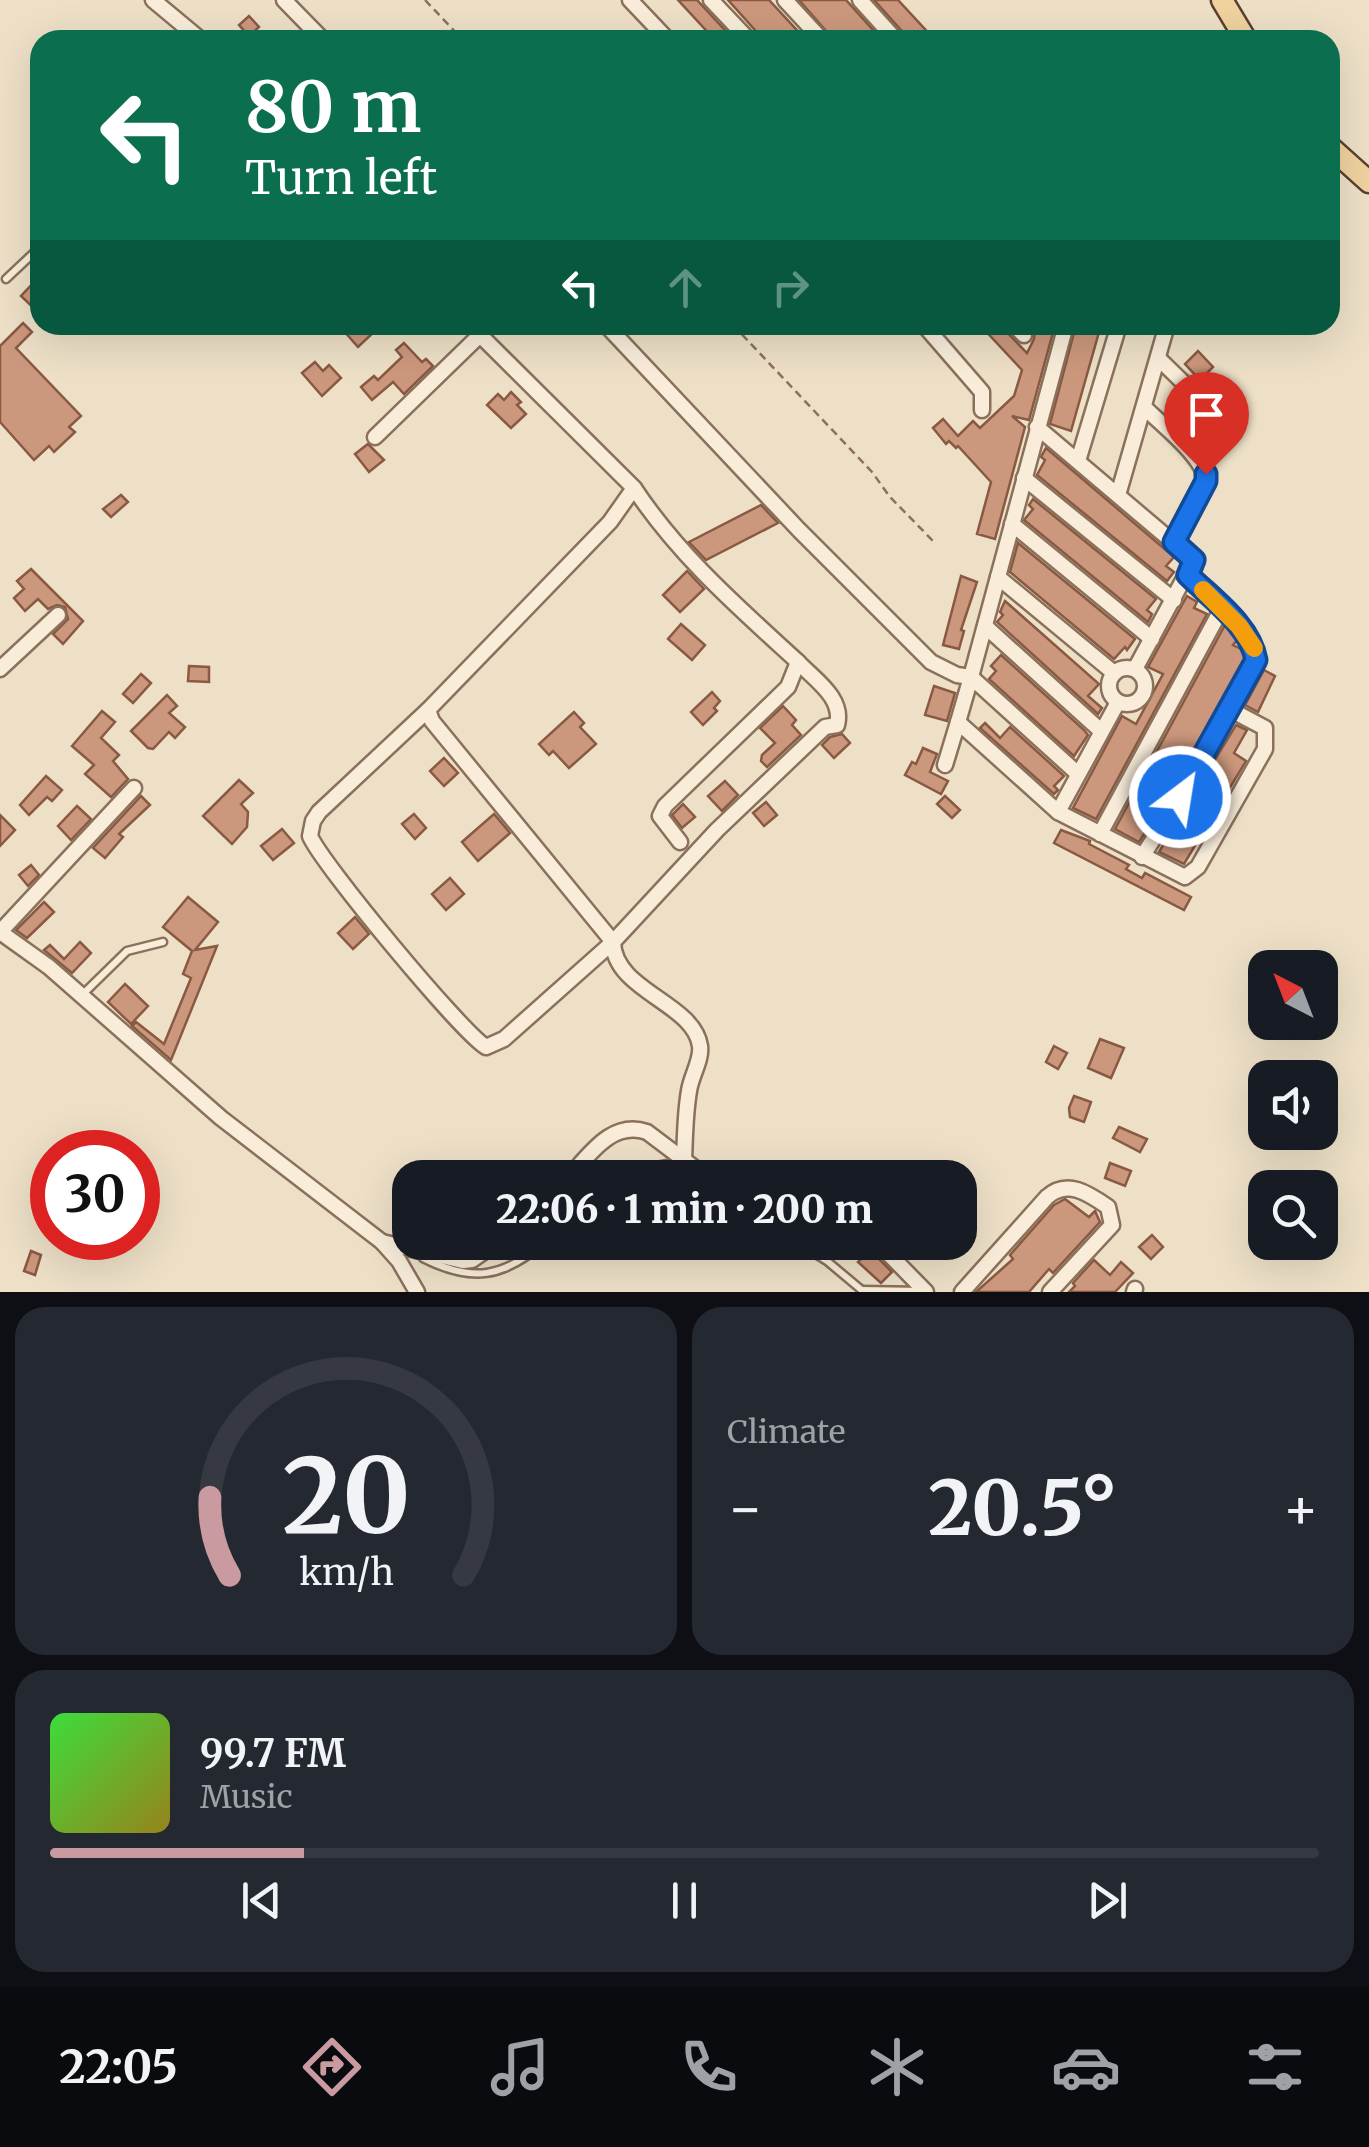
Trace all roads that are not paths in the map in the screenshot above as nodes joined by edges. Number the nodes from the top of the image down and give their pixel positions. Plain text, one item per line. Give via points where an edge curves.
1 (154, 0) edge
2 (284, 0) edge
3 (630, 0) edge
4 (712, 0) edge
5 (785, 0) edge
6 (860, 0) edge
7 (1222, 0) edge
8 (188, 30) edge
9 (313, 30) edge
10 (658, 30) edge
11 (740, 30) edge
12 (813, 30) edge
13 (887, 30) edge
14 (1240, 30) edge
15 (1340, 157) edge
16 (1369, 182) edge
17 (30, 256) edge
18 (6, 279) dead end
19 (470, 335) edge
20 (480, 335) edge
21 (615, 335) edge
22 (933, 335) edge
23 (1063, 335) edge
24 (1116, 335) edge
25 (1165, 335) edge
26 (1158, 358) junction
27 (1144, 407) junction
28 (982, 410) dead end
29 (1038, 427) junction
30 (1229, 427) dead end
31 (376, 437) dead end
32 (1078, 461) junction
33 (1024, 478) junction
34 (634, 488) junction
35 (1118, 495) junction
36 (1012, 524) junction
37 (1174, 542) junction
38 (1188, 575) junction
39 (998, 577) junction
40 (1174, 600) junction
41 (1222, 608) junction
42 (58, 615) dead end
43 (984, 626) junction
44 (1152, 640) junction
45 (798, 662) junction
46 (0, 669) edge
47 (1136, 669) junction
48 (1114, 673) junction
49 (971, 677) junction
50 (1118, 702) junction
51 (428, 710) junction
52 (1231, 710) junction
53 (958, 722) junction
54 (1100, 731) junction
55 (945, 765) dead end
56 (1077, 773) junction
57 (134, 788) dead end
58 (1058, 812) junction
59 (1100, 834) junction
60 (680, 842) dead end
61 (1142, 858) junction
62 (0, 932) edge
63 (162, 942) dead end
64 (613, 942) junction
65 (82, 994) junction
66 (586, 1160) edge
67 (683, 1160) edge
68 (684, 1160) edge
69 (382, 1242) junction
70 (392, 1245) edge
71 (428, 1260) edge
72 (519, 1260) edge
73 (825, 1260) edge
74 (895, 1260) edge
75 (863, 1291) edge
76 (926, 1291) edge
77 (417, 1292) edge
78 (962, 1292) edge
79 (1050, 1292) edge

1 - 8 street
2 - 9 street
3 - 10 street
4 - 11 street
5 - 12 street
6 - 13 street
7 - 14 main road
15 - 16 main road
17 - 18 lane
19 - 31 street
20 - 34 street
21 - 49 street via 931,662
22 - 28 street via 982,392
23 - 29 street
24 - 32 street
25 - 26 street
26 - 27 street
26 - 30 street
27 - 35 street
27 - 37 street via 1206,474
29 - 32 street
29 - 33 street
32 - 35 street
33 - 36 street
33 - 40 street
34 - 45 street via 660,528 717,590
34 - 51 street via 610,522
35 - 37 street
36 - 39 street
36 - 44 street
37 - 38 street via 1194,560
38 - 40 street
38 - 41 street
39 - 43 street
39 - 48 street
40 - 44 street
41 - 52 street via 1249,640 1256,660
41 - 59 street
42 - 46 street
43 - 49 street
43 - 54 street
44 - 47 street
45 - 60 street via 788,686 665,806 660,816
45 - 64 street via 836,702 837,725 825,727 717,830
47 - 48 street
47 - 50 street via 1146,682 1141,698
48 - 50 street via 1109,688
49 - 53 street
49 - 56 street
50 - 54 street
51 - 64 street
51 - 64 street via 313,822 310,836 327,862 486,1047 504,1040
52 - 61 street
52 - 61 street via 1266,728 1265,749 1198,867 1185,877
53 - 55 street
53 - 58 street
54 - 56 street
56 - 58 street
57 - 62 street
58 - 59 street
59 - 61 street
62 - 65 street
63 - 65 lane via 127,951
64 - 68 street via 624,970 691,1027 699,1042
65 - 69 street via 220,1118
66 - 67 street via 618,1129 636,1128
69 - 70 street
69 - 77 street
71 - 72 lane via 472,1275
73 - 75 lane
74 - 76 street
75 - 76 lane
78 - 79 street via 1046,1198 1074,1189 1108,1207 1112,1225

